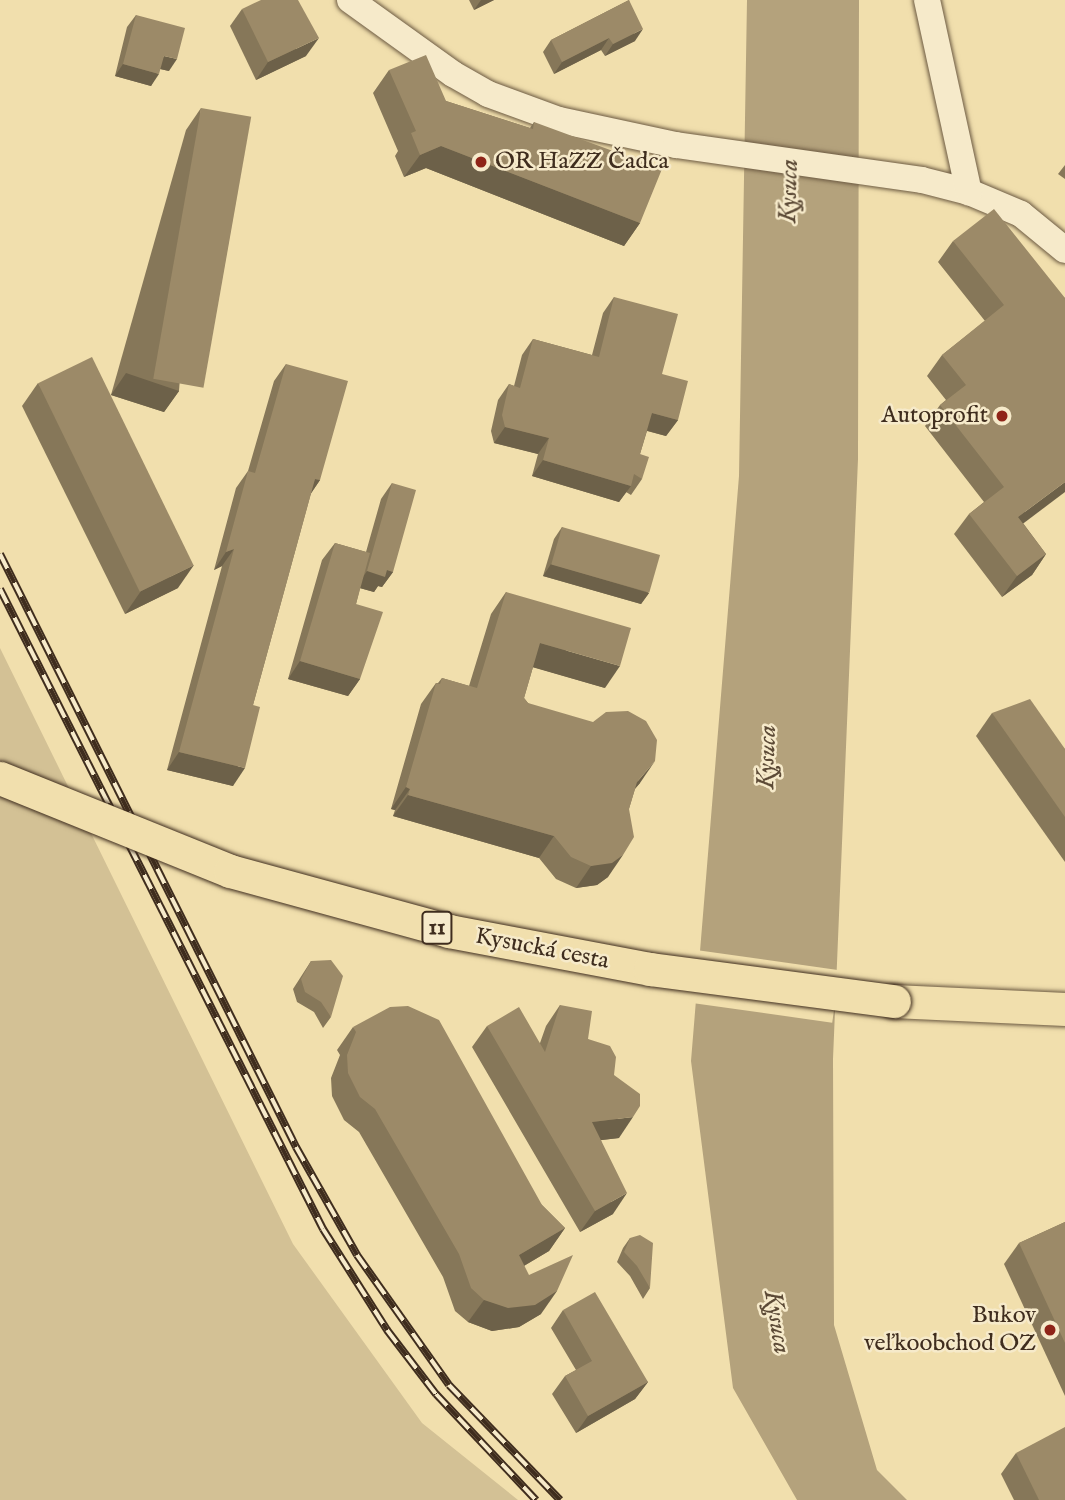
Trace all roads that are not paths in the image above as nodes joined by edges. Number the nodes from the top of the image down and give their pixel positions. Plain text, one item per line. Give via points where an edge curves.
1 (350, 0) edge
2 (927, 0) edge
3 (969, 192) junction
4 (1065, 250) edge
5 (0, 778) edge
6 (1065, 1009) edge

1 - 3 street via 424,55 488,94 597,130 922,180
2 - 3 street
3 - 4 street via 1021,214
5 - 6 main road, Kysucká cesta / 11, bridge via 230,871 449,931 650,969 894,1001

